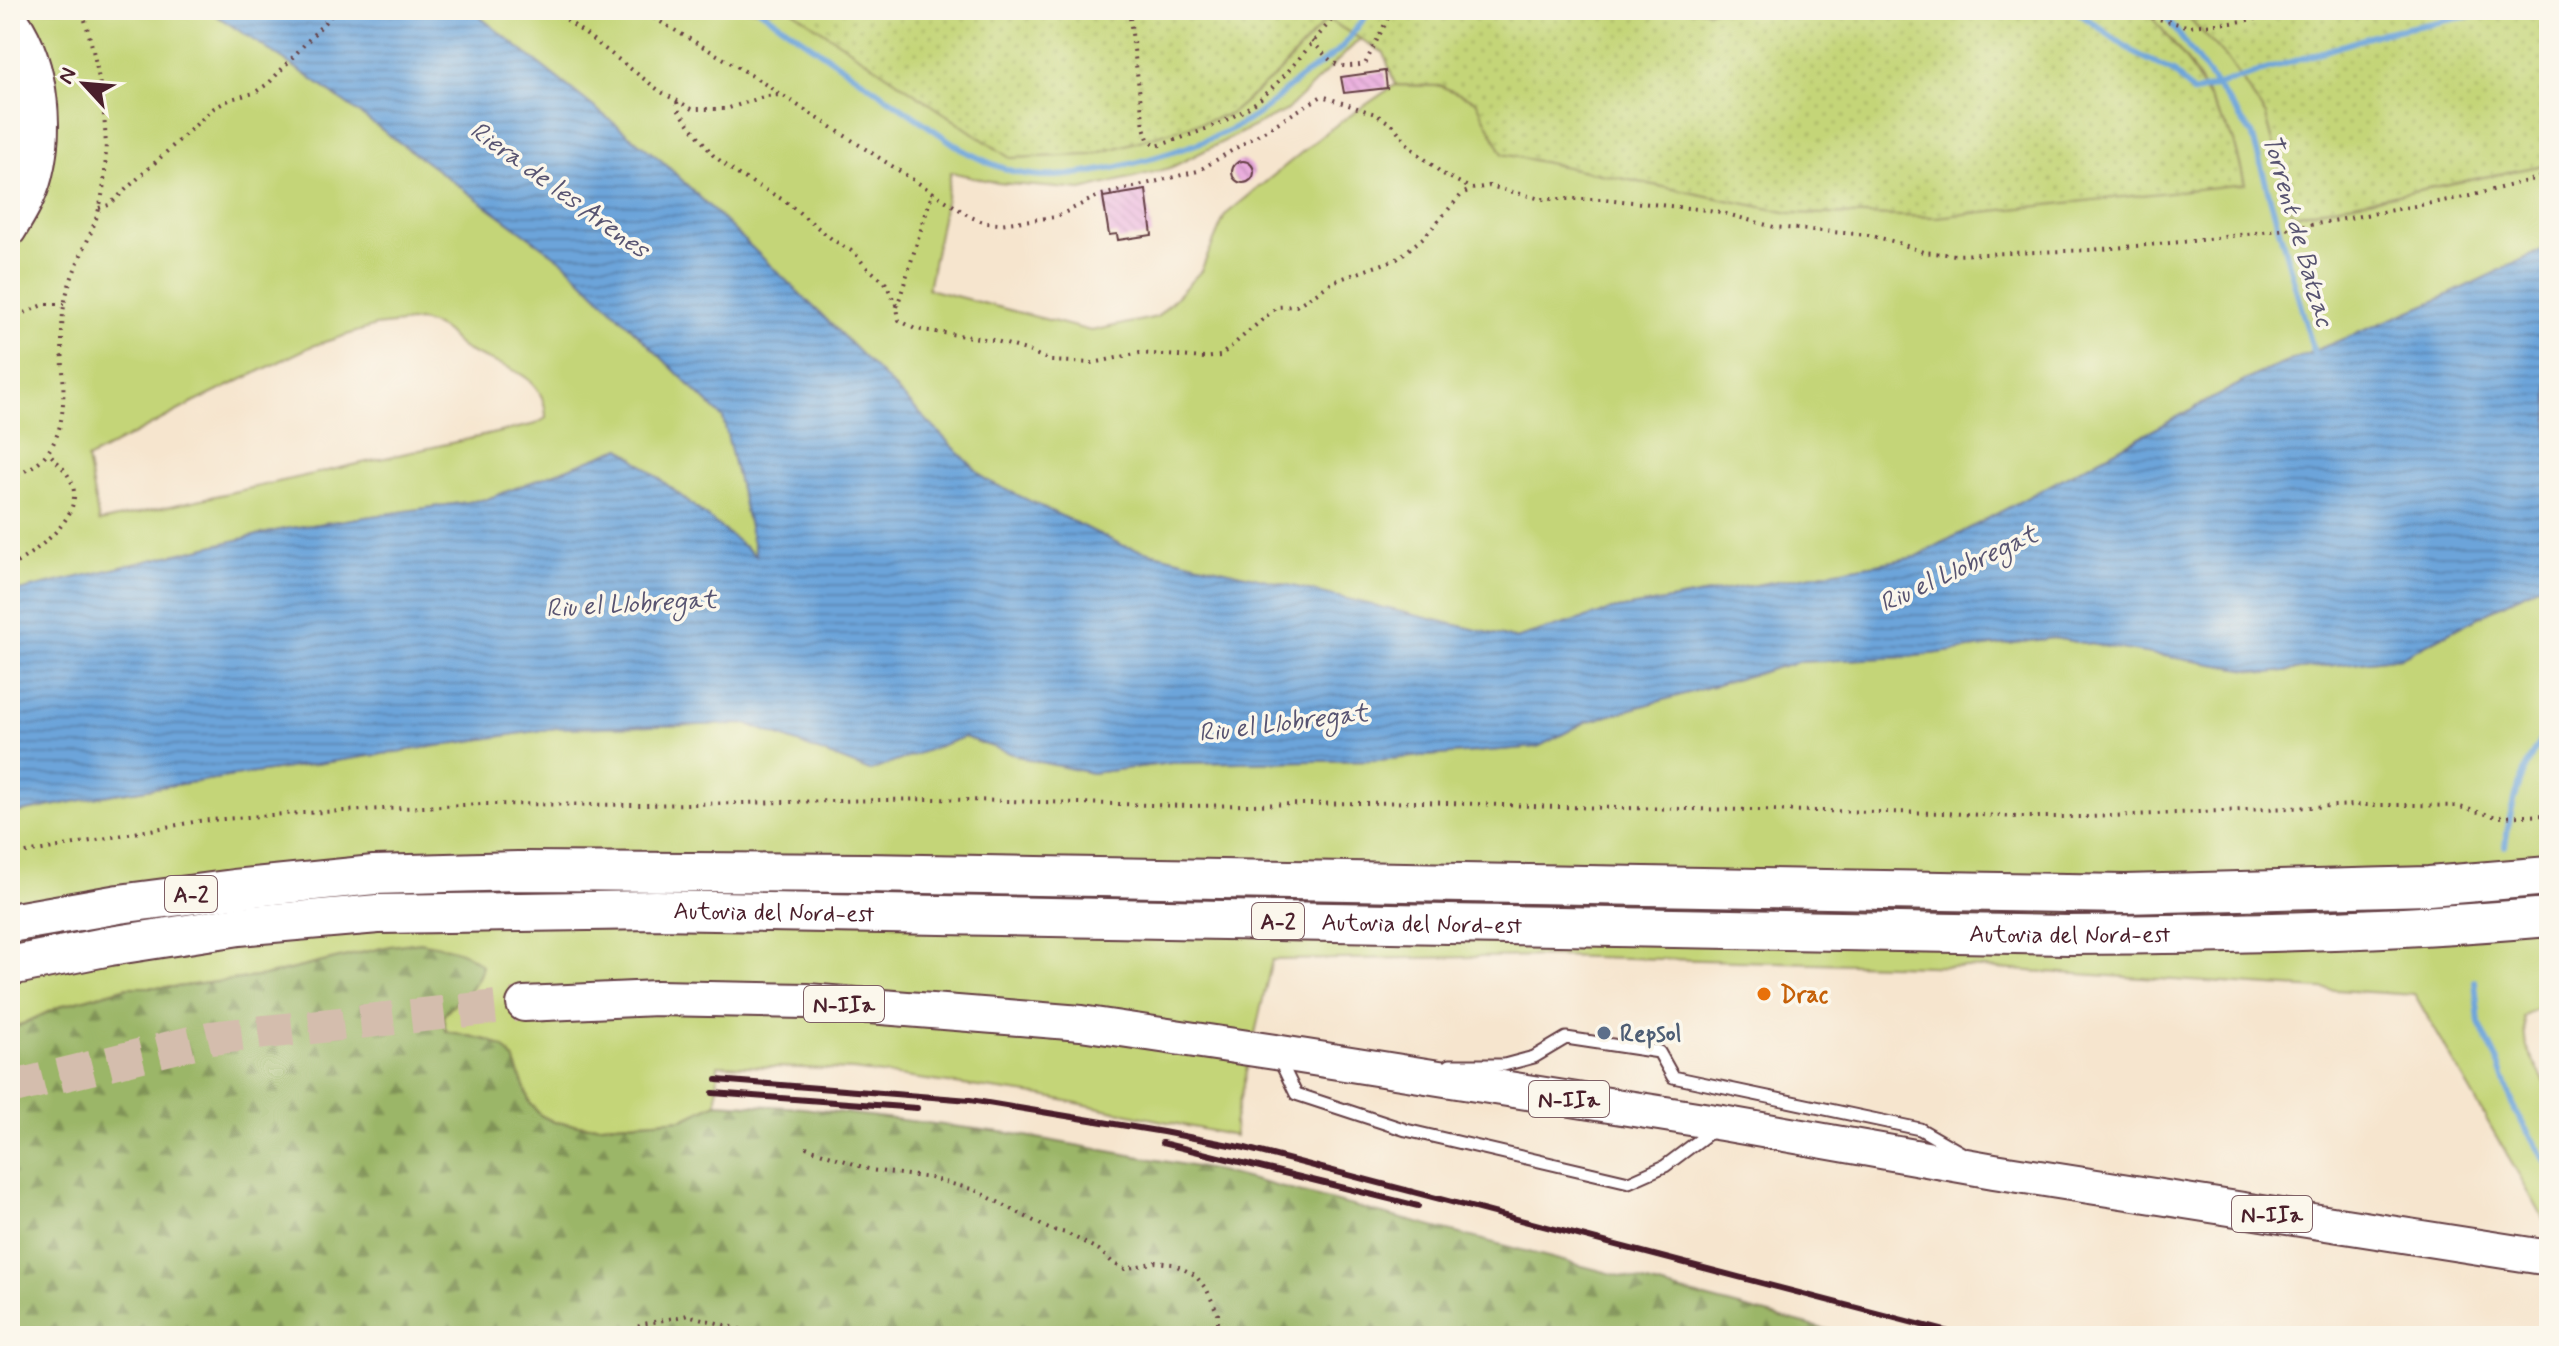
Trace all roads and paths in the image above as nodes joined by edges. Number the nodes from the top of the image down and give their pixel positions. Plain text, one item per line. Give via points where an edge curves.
1 (82, 10) edge
2 (336, 10) edge
3 (554, 10) edge
4 (640, 10) edge
5 (1129, 10) edge
6 (1340, 10) edge
7 (1392, 10) edge
8 (2121, 10) edge
9 (2373, 10) edge
10 (10, 12) edge
11 (10, 40) edge
12 (1312, 41) junction
13 (782, 95) junction
14 (677, 102) junction
15 (2549, 175) edge
16 (1472, 189) junction
17 (10, 190) edge
18 (933, 191) junction
19 (99, 208) junction
20 (12, 232) dead end
21 (64, 304) junction
22 (897, 307) junction
23 (10, 319) edge
24 (49, 453) junction
25 (10, 477) edge
26 (10, 567) edge
27 (2549, 815) edge
28 (10, 856) edge
29 (2549, 876) edge
30 (2549, 917) edge
31 (10, 923) edge
32 (10, 966) edge
33 (524, 1004) tunnel mouth
34 (1275, 1052) junction
35 (1416, 1075) junction
36 (1722, 1123) junction
37 (806, 1147) dead end
38 (1994, 1171) junction
39 (2549, 1258) edge
40 (616, 1336) edge
41 (765, 1336) edge
42 (866, 1336) edge
43 (918, 1336) edge
44 (1218, 1336) edge

1 - 19 path via 104,128 106,174
2 - 19 path via 269,83 214,108 109,205
3 - 14 path
4 - 13 path
5 - 12 path via 1144,127 1157,146 1201,132 1258,101
6 - 12 path
7 - 12 path via 1365,64 1345,68 1333,63
8 - 9 path via 2187,26 2295,12
10 - 20 street via 37,69 44,136 39,175
11 - 17 street via 25,129
13 - 14 path via 726,109 692,109
13 - 18 path
14 - 22 path via 713,155 855,253 885,282
15 - 16 path via 2470,196 2294,228 2091,250 1956,255 1923,252 1868,235 1774,227 1716,211 1651,202 1541,199 1489,186
16 - 18 path via 1443,174 1393,125 1322,96 1198,171 1098,196 1056,217 986,223
16 - 22 path via 1397,259 1335,281 1296,306 1277,307 1220,356 1140,353 1093,363 1051,361 993,340 915,329 899,320
18 - 22 path
19 - 21 path
21 - 23 path via 46,304
21 - 24 path via 63,405
24 - 25 path
24 - 26 path via 70,478 71,508 63,526
27 - 28 path via 2497,817 2456,806 2410,805 2017,817 1421,802 1189,806 932,799 482,804 199,821
29 - 31 highway, Autovia del Nord-est / A-2 via 2429,886 2125,894 518,871 374,875 250,887
30 - 32 highway, Autovia del Nord-est / A-2 via 2393,929 2069,935 655,910 378,914 239,926
33 - 34 main road, N-IIa via 657,998 807,1001 1081,1023
34 - 35 main road, N-IIa
34 - 36 lane via 1296,1094 1406,1130 1629,1182 1665,1166
35 - 36 main road, N-IIa
35 - 38 lane via 1437,1065 1504,1065 1534,1057 1566,1038 1659,1052 1673,1077 1920,1129
36 - 38 main road, N-IIa
37 - 44 path via 871,1170 975,1190 1099,1250 1125,1269 1173,1264 1195,1275 1207,1290 1218,1314
38 - 39 main road, N-IIa
40 - 41 path via 688,1315
42 - 43 path via 882,1330

